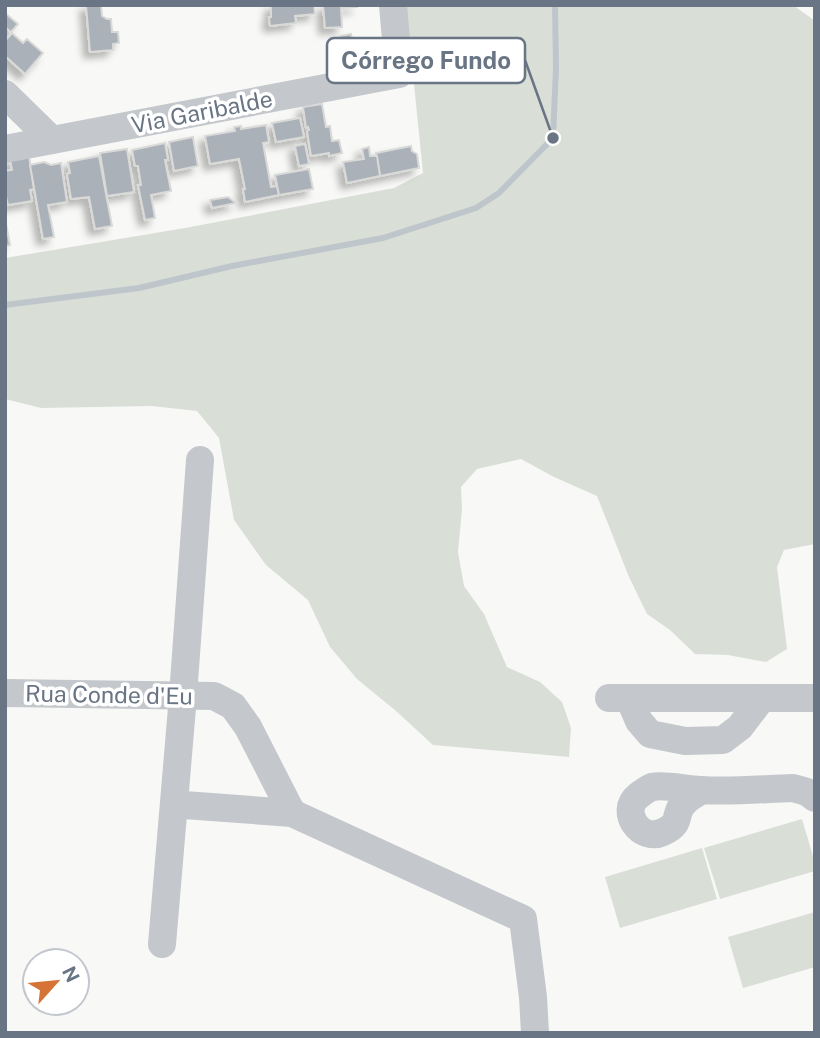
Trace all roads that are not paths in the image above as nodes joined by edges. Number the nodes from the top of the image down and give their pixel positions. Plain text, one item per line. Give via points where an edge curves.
1 (393, 5) edge
2 (5, 94) edge
3 (52, 140) junction
4 (5, 149) edge
5 (200, 460) dead end
6 (5, 693) edge
7 (183, 696) junction
8 (762, 698) junction
9 (815, 698) edge
10 (702, 790) dead end
11 (815, 798) edge
12 (184, 805) dead end
13 (292, 813) junction
14 (162, 944) dead end
15 (534, 1033) edge

1 - 3 street, Via Garibalde via 399,75
2 - 3 street
3 - 4 street, Via Garibalde
5 - 7 street
6 - 7 street, Rua Conde d'Eu
7 - 13 street, Rua Conde d'Eu via 214,696 233,706
7 - 14 street
8 - 8 street via 619,698 650,734 685,741 723,740 740,727
8 - 9 street
10 - 11 street via 793,788
12 - 13 street
13 - 15 street via 523,919

